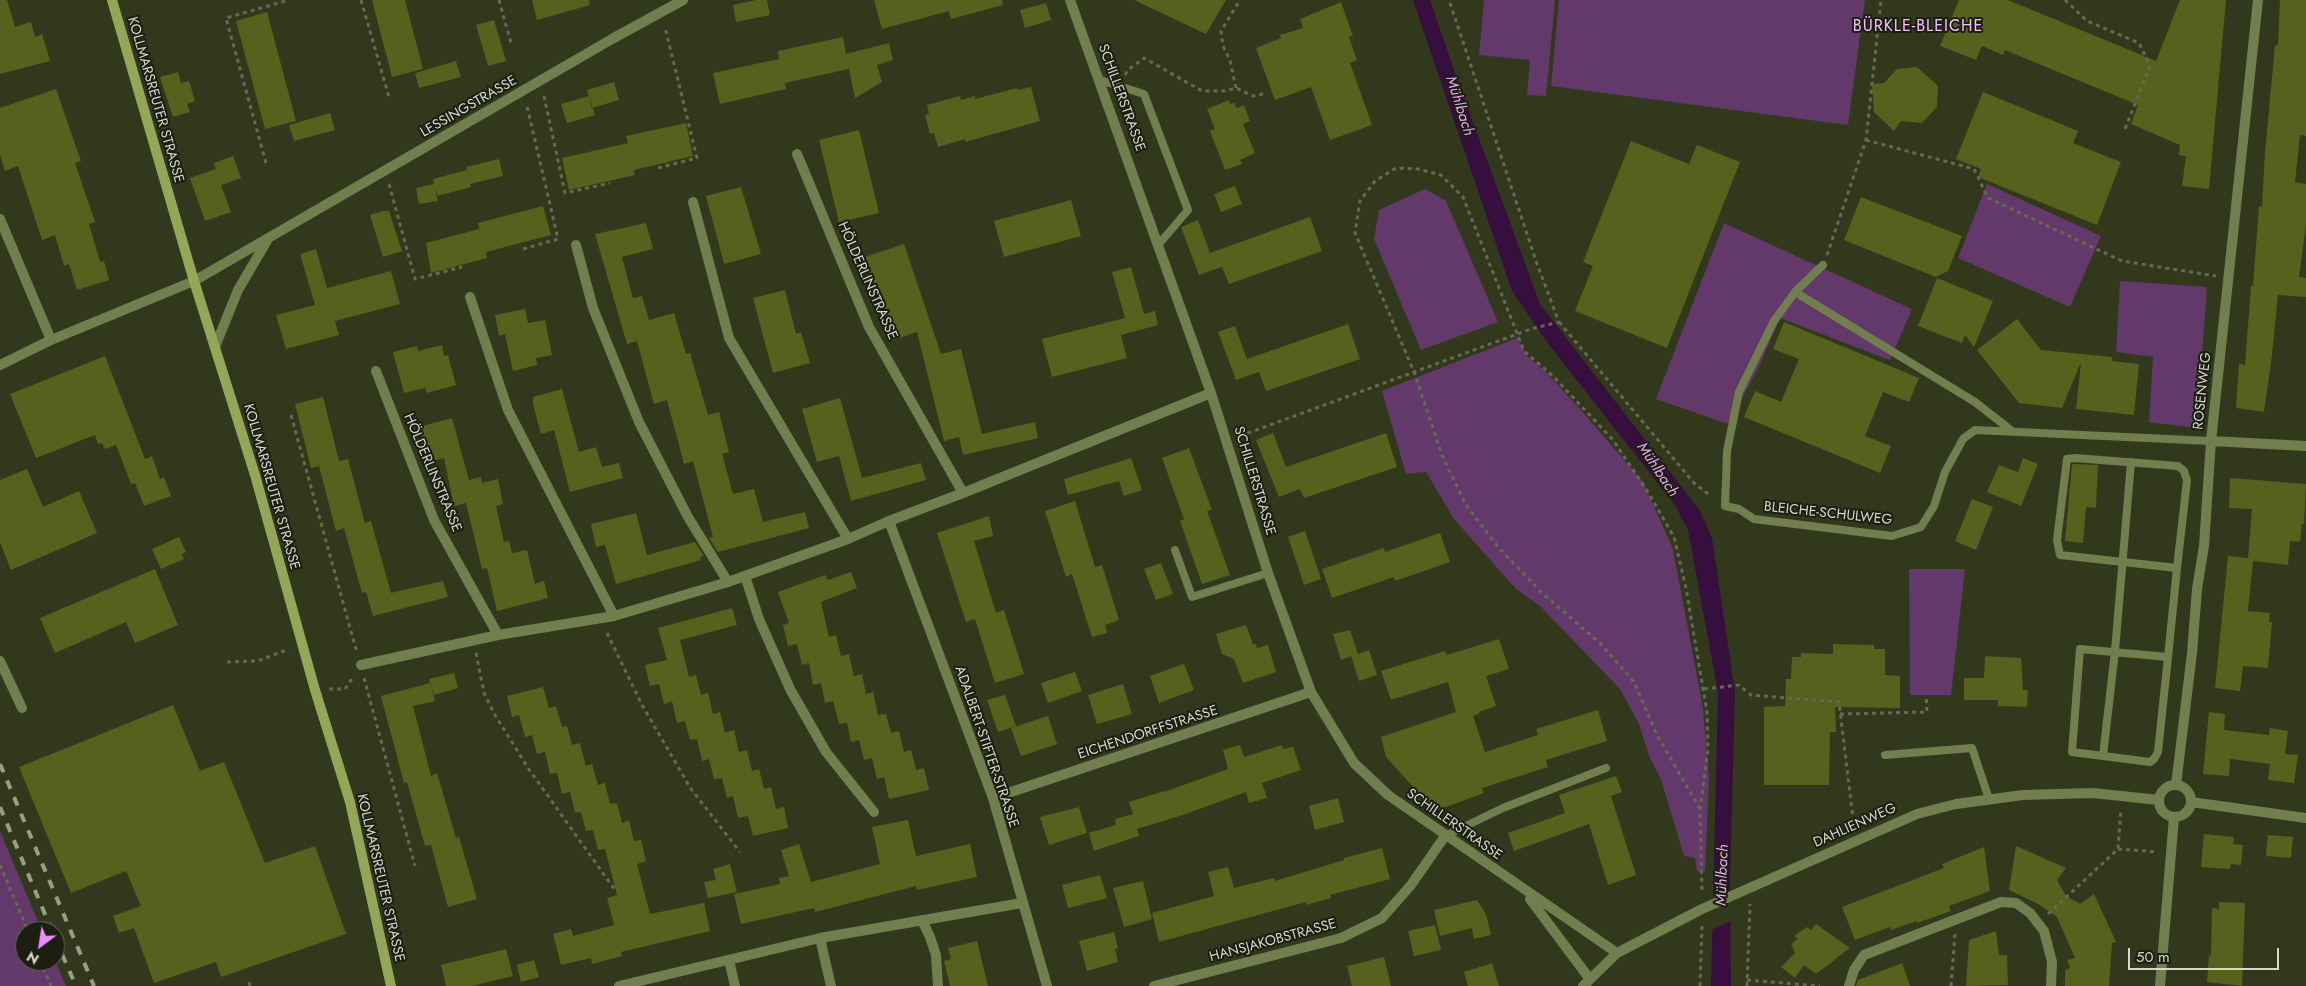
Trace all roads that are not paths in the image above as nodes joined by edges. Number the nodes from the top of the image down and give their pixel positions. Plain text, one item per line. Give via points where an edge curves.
1 (112, 0) edge
2 (683, 0) edge
3 (1070, 0) edge
4 (2258, 0) edge
5 (1100, 80) junction
6 (797, 154) dead end
7 (693, 202) dead end
8 (0, 218) edge
9 (269, 238) junction
10 (1159, 244) junction
11 (576, 245) dead end
12 (1823, 265) road end
13 (194, 281) junction
14 (1795, 292) junction
15 (470, 297) dead end
16 (51, 340) junction
17 (215, 347) junction
18 (0, 366) edge
19 (376, 371) dead end
20 (1211, 393) junction
21 (2012, 431) junction
22 (2211, 441) junction
23 (2306, 446) edge
24 (2131, 462) junction
25 (963, 493) junction
26 (889, 521) junction
27 (848, 539) junction
28 (1175, 550) dead end
29 (2123, 562) junction
30 (2178, 568) junction
31 (1268, 573) junction
32 (745, 576) junction
33 (728, 582) junction
34 (614, 616) junction
35 (498, 635) junction
36 (2115, 651) junction
37 (2168, 656) junction
38 (0, 662) edge
39 (361, 665) road end
40 (1311, 692) junction
41 (22, 708) dead end
42 (1884, 755) dead end
43 (2103, 756) junction
44 (1606, 768) dead end
45 (2176, 784) junction
46 (993, 798) junction
47 (1989, 799) junction
48 (2159, 800) junction
49 (2191, 802) junction
50 (874, 812) dead end
51 (2174, 817) junction
52 (2306, 818) edge
53 (1446, 836) junction
54 (1524, 891) junction
55 (1022, 903) junction
56 (922, 920) junction
57 (820, 938) junction
58 (1617, 953) junction
59 (729, 960) junction
60 (1586, 982) edge
61 (636, 984) edge
62 (391, 986) edge
63 (619, 986) edge
64 (735, 986) edge
65 (831, 986) edge
66 (938, 986) edge
67 (1047, 986) edge
68 (1154, 986) edge
69 (1849, 986) edge
70 (2051, 986) edge
71 (2160, 986) edge

1 - 13 main road, KOLLMARSREUTER STRASSE
2 - 9 street, LESSINGSTRASSE
3 - 5 street, SCHILLERSTRASSE
4 - 22 street, ROSENWEG
5 - 10 street, SCHILLERSTRASSE
5 - 10 lane via 1144,94 1188,210
6 - 25 street, HÖLDERLINSTRASSE via 869,327
7 - 27 street via 729,338
8 - 16 street
9 - 13 street, LESSINGSTRASSE
9 - 17 street, LESSINGSTRASSE via 238,290
10 - 20 street, SCHILLERSTRASSE
11 - 33 street via 593,308 639,422 688,517
12 - 14 lane
13 - 16 street, LESSINGSTRASSE
13 - 17 main road, KOLLMARSREUTER STRASSE
14 - 21 lane via 1975,402
14 - 21 lane, BLEICHE-SCHULWEG via 1774,321 1739,392 1727,451 1725,506 1739,509 1754,519 1892,536 1921,527 1934,506 1945,472 1963,439 1975,430
15 - 34 street via 508,410
16 - 18 street, LESSINGSTRASSE
17 - 62 main road, KOLLMARSREUTER STRASSE via 350,802
19 - 35 street, HÖLDERLINSTRASSE via 434,520
20 - 25 street
20 - 31 street, SCHILLERSTRASSE
21 - 22 lane, BLEICHE-SCHULWEG
22 - 23 street
22 - 45 street, ROSENWEG via 2204,546
24 - 29 lane
24 - 29 lane via 2067,459 2057,540 2060,555
24 - 30 lane via 2178,466 2184,471 2187,480
25 - 26 street
26 - 27 street
26 - 46 street, ADALBERT-STIFTER-STRASSE
27 - 32 street
28 - 31 lane via 1192,596
29 - 30 lane
29 - 36 lane
30 - 37 lane
31 - 40 street, SCHILLERSTRASSE
32 - 33 street
32 - 50 street via 790,689 826,752
33 - 34 street
34 - 35 street
35 - 39 street
36 - 37 lane
36 - 43 lane
36 - 43 lane via 2080,648 2072,752
37 - 43 lane via 2158,752 2154,759 2150,762
38 - 41 street
40 - 46 street, EICHENDORFFSTRASSE
40 - 53 street, SCHILLERSTRASSE via 1354,763 1388,795
42 - 47 lane via 1972,748
44 - 53 lane via 1503,808
45 - 48 street via 2164,788
45 - 49 street via 2188,790
46 - 55 street, ADALBERT-STIFTER-STRASSE
47 - 48 street, DAHLIENWEG via 2093,793
47 - 58 street, DAHLIENWEG via 1918,814 1706,908
48 - 51 street via 2163,811
49 - 51 street via 2186,813
49 - 52 street
51 - 71 street
53 - 54 street, SCHILLERSTRASSE
53 - 68 street, HANSJAKOBSTRASSE via 1411,885 1382,918 1341,938
54 - 58 street, SCHILLERSTRASSE
54 - 60 street, SCHILLERSTRASSE via 1558,933
55 - 56 street
55 - 67 street, ADALBERT-STIFTER-STRASSE
56 - 57 street
56 - 66 street via 936,955
57 - 59 street
57 - 65 street
58 - 60 street, DAHLIENWEG
59 - 61 street
59 - 64 street
61 - 63 street
69 - 70 street via 1864,955 2001,902 2016,903 2030,913 2044,930 2052,962

